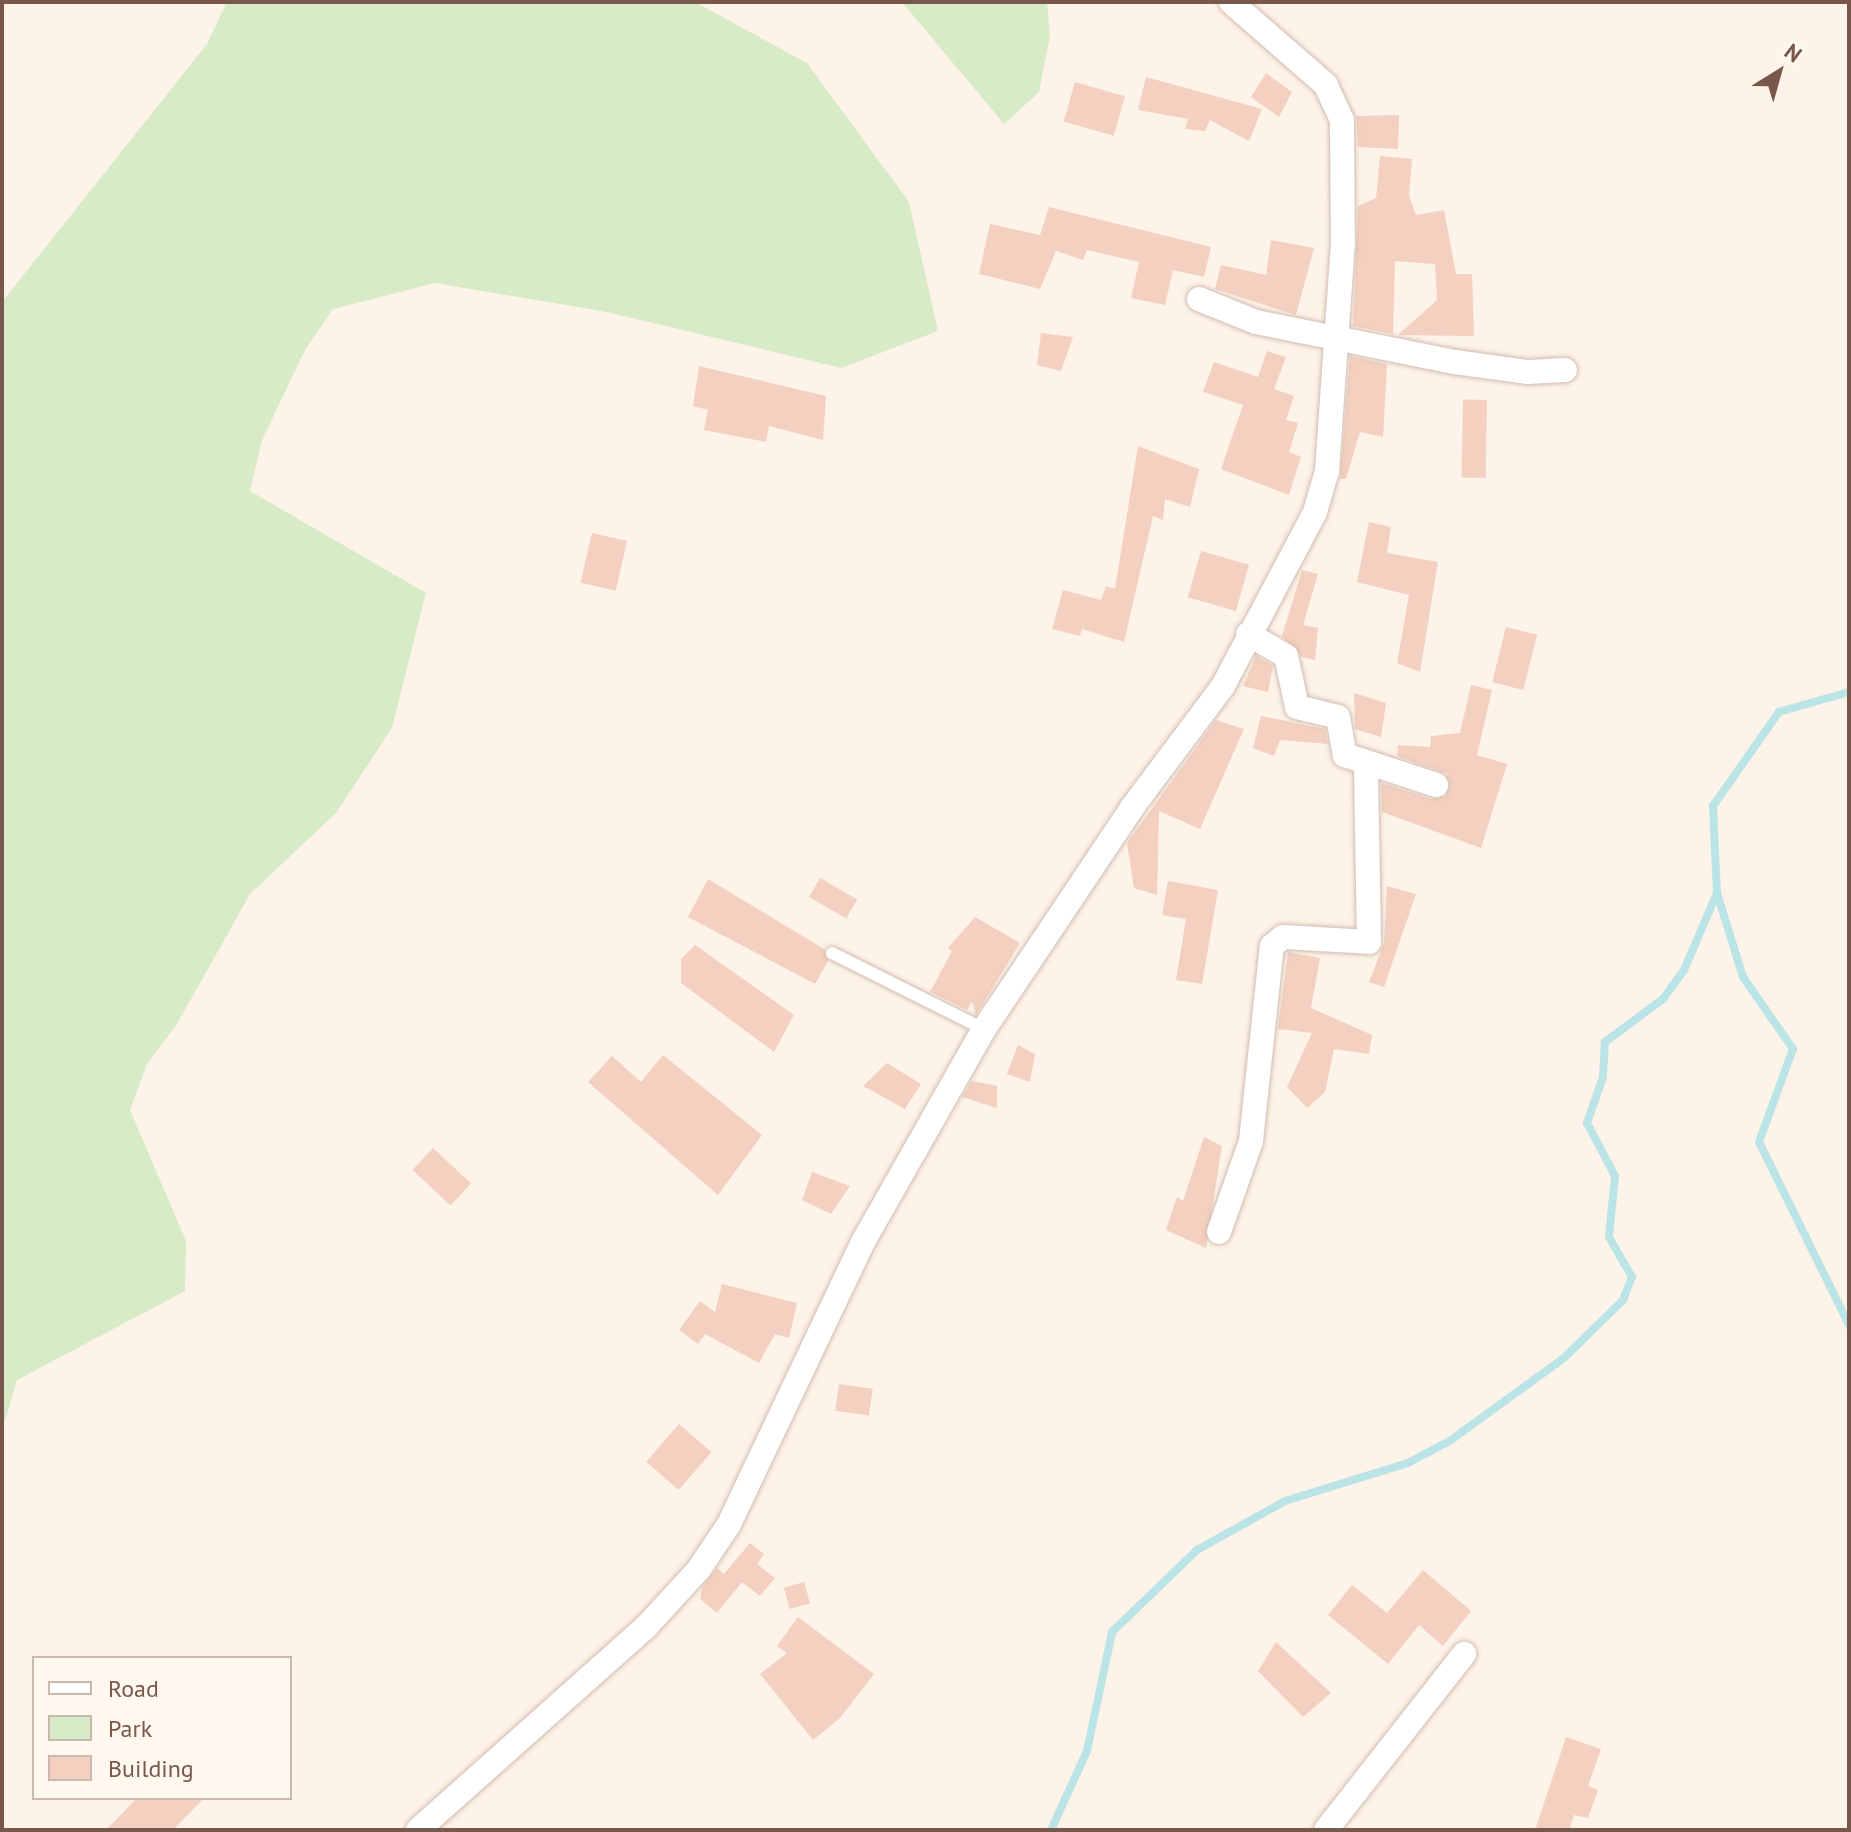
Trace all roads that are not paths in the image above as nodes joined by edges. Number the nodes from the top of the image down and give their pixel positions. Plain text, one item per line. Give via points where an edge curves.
1 (1231, 2) edge
2 (1199, 299) dead end
3 (1335, 338) junction
4 (1565, 370) dead end
5 (1248, 634) junction
6 (1366, 764) junction
7 (1436, 785) dead end
8 (832, 953) dead end
9 (984, 1029) junction
10 (1219, 1232) dead end
11 (1464, 1654) dead end
12 (418, 1830) edge
13 (1326, 1830) edge

1 - 3 street via 1326,85 1342,120 1343,245
2 - 3 street via 1256,322
3 - 4 street via 1492,368
3 - 5 street via 1323,485 1290,564
5 - 6 street via 1286,656 1297,707 1338,717 1341,750
5 - 9 street via 1195,729 1131,809
6 - 7 street
6 - 10 street via 1369,942 1283,937 1272,946 1251,1141
8 - 9 lane
9 - 12 street via 863,1242 729,1524 699,1569 645,1628
11 - 13 street

